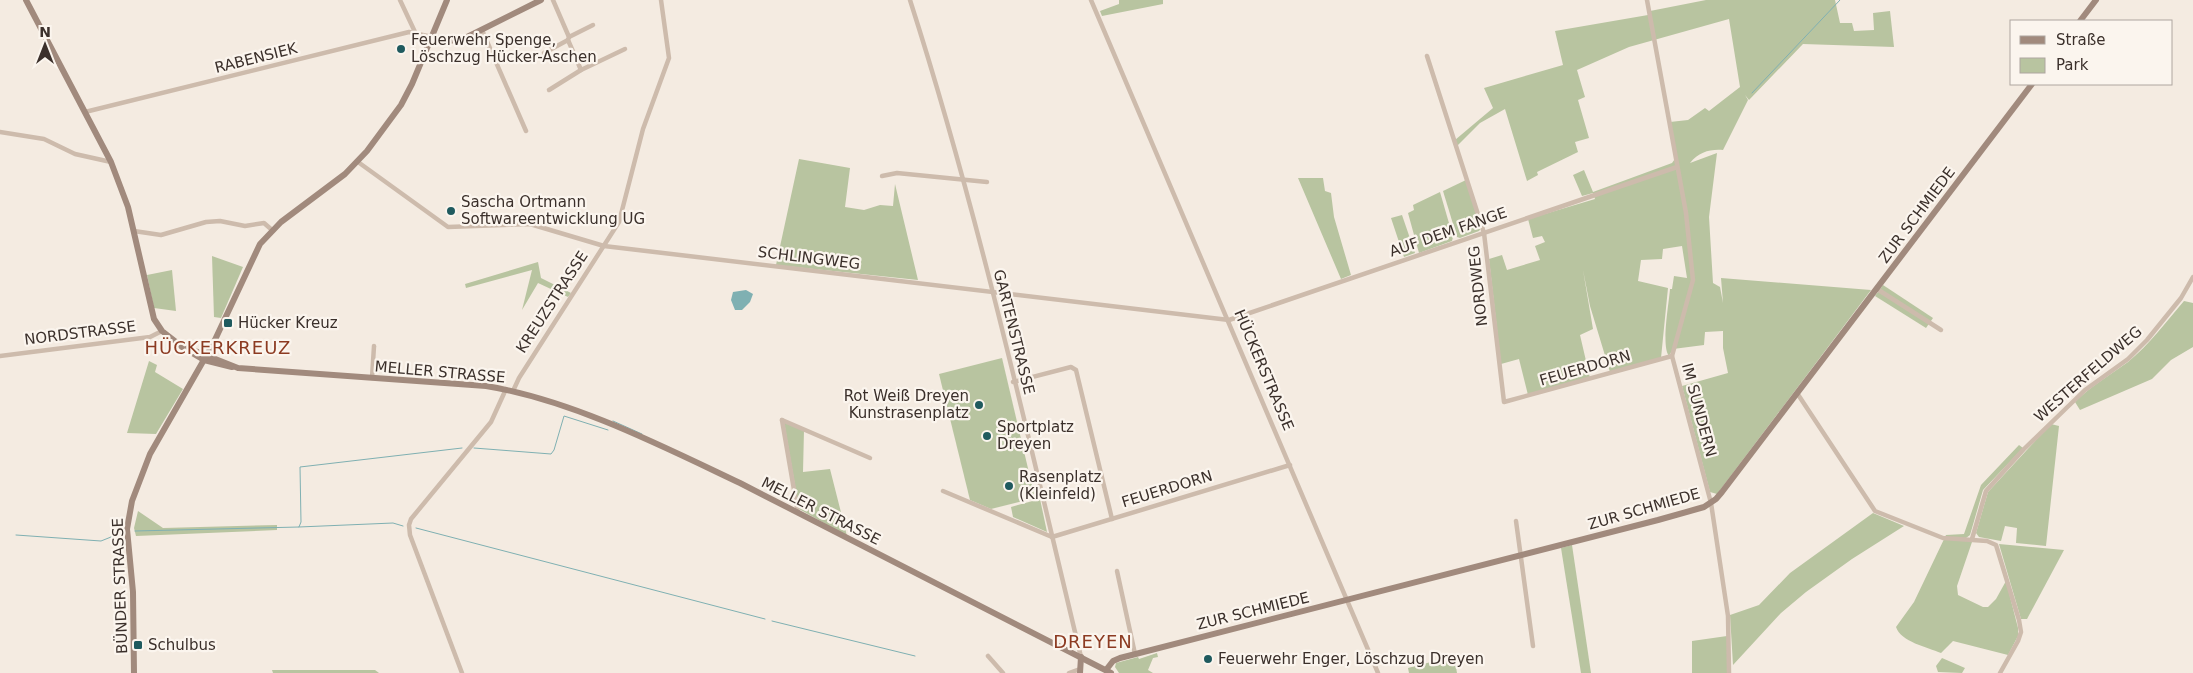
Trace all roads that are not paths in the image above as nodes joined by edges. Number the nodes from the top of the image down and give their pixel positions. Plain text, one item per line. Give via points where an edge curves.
1 (26, 0) edge
2 (400, 0) edge
3 (447, 0) edge
4 (541, 0) edge
5 (553, 0) edge
6 (661, 0) edge
7 (910, 0) edge
8 (1091, 0) edge
9 (1647, 0) edge
10 (2096, 0) edge
11 (2081, 20) edge
12 (593, 25) dead end
13 (482, 30) junction
14 (415, 32) junction
15 (432, 37) junction
16 (568, 39) junction
17 (625, 49) dead end
18 (544, 53) dead end
19 (1427, 56) dead end
20 (581, 70) junction
21 (2031, 85) edge
22 (549, 90) dead end
23 (85, 112) junction
24 (526, 130) dead end
25 (0, 132) edge
26 (110, 162) junction
27 (358, 162) junction
28 (1676, 167) junction
29 (882, 176) dead end
30 (962, 182) junction
31 (987, 182) dead end
32 (272, 230) junction
33 (134, 231) junction
34 (1484, 232) junction
35 (604, 246) junction
36 (2193, 277) edge
37 (1877, 289) junction
38 (991, 293) junction
39 (1228, 320) junction
40 (1942, 330) dead end
41 (162, 331) junction
42 (374, 346) dead end
43 (0, 356) edge
44 (1672, 356) junction
45 (205, 358) junction
46 (372, 378) junction
47 (1013, 382) junction
48 (510, 390) junction
49 (1797, 393) junction
50 (1504, 402) joint
51 (870, 458) dead end
52 (1290, 465) junction
53 (943, 491) dead end
54 (1711, 503) junction
55 (798, 513) junction
56 (1112, 519) junction
57 (1516, 521) dead end
58 (1052, 537) junction
59 (1972, 539) junction
60 (1519, 555) junction
61 (1116, 571) dead end
62 (1348, 600) junction
63 (1533, 646) dead end
64 (1135, 654) junction
65 (988, 656) dead end
66 (1081, 657) junction
67 (1080, 671) edge
68 (1109, 672) edge
69 (134, 673) edge
70 (462, 673) edge
71 (1003, 673) edge
72 (1069, 673) edge
73 (1378, 673) edge
74 (1730, 673) edge
75 (2000, 673) edge

1 - 23 main road, MELLER STRASSE
2 - 14 street
3 - 15 main road, BÜNDER STRASSE
4 - 13 main road
5 - 16 street
6 - 35 street, KREUZSTRASSE via 669,58 643,129 619,222
7 - 30 street, GARTENSTRASSE
8 - 39 street, HÜCKERSTRASSE
9 - 28 street, IM SUNDERN
10 - 11 main road
12 - 16 street
13 - 15 main road via 449,41
13 - 24 street
14 - 15 street
14 - 23 street, RABENSIEK
15 - 27 main road, BÜNDER STRASSE via 401,104
16 - 18 street
16 - 20 street
17 - 20 street
19 - 34 street, NORDWEG
20 - 22 street
21 - 37 main road, ZUR SCHMIEDE
23 - 26 main road, MELLER STRASSE
25 - 26 street via 44,139 75,154
26 - 33 main road, MELLER STRASSE
27 - 32 main road, BÜNDER STRASSE
27 - 35 street, SCHLINGWEG via 448,227 530,224
28 - 34 street, AUF DEM FANGE
28 - 44 street, IM SUNDERN via 1686,213 1693,280
29 - 30 street via 897,174
30 - 31 street
30 - 38 street, GARTENSTRASSE
32 - 33 street via 264,223 245,226 220,221 161,235
32 - 45 main road, BÜNDER STRASSE via 254,252 236,297
33 - 41 main road, MELLER STRASSE via 151,310
34 - 39 street, AUF DEM FANGE
34 - 50 street, NORDWEG
35 - 38 street, SCHLINGWEG
35 - 48 street, KREUZSTRASSE
36 - 59 street, WESTERFELDWEG via 2148,340 2128,360 2086,390 2030,442 1986,491
37 - 40 street
37 - 49 main road, ZUR SCHMIEDE
38 - 39 street, SCHLINGWEG
38 - 47 street, GARTENSTRASSE
39 - 52 street, HÜCKERSTRASSE
41 - 43 street, NORDSTRASSE via 150,337
41 - 45 main road, MELLER STRASSE
42 - 46 street
44 - 50 street, FEUERDORN
44 - 54 street, IM SUNDERN
45 - 46 main road, MELLER STRASSE via 238,368
45 - 69 main road, BÜNDER STRASSE via 150,454 129,516
46 - 48 main road, MELLER STRASSE
47 - 56 street via 1071,367 1076,370
47 - 58 street, GARTENSTRASSE
48 - 55 main road, MELLER STRASSE via 573,410 679,454
48 - 70 street, KREUZSTRASSE via 490,422 409,526
49 - 54 main road, ZUR SCHMIEDE
49 - 59 street via 1875,511 1943,538
51 - 55 street via 782,420
52 - 56 street, FEUERDORN
52 - 62 street, HÜCKERSTRASSE
53 - 58 street
54 - 60 main road, ZUR SCHMIEDE
54 - 74 street, IM SUNDERN via 1728,616
55 - 66 main road, MELLER STRASSE
56 - 58 street, FEUERDORN
57 - 60 street
58 - 66 street, GARTENSTRASSE
59 - 75 street via 1992,542 1999,550 2019,620 2021,632 2018,641
60 - 62 main road, ZUR SCHMIEDE
60 - 63 street
61 - 64 street
62 - 64 main road, ZUR SCHMIEDE
62 - 73 street, HÜCKERSTRASSE
64 - 68 main road, ZUR SCHMIEDE via 1116,660
65 - 71 street
66 - 67 main road
66 - 68 main road, MELLER STRASSE
67 - 72 street

